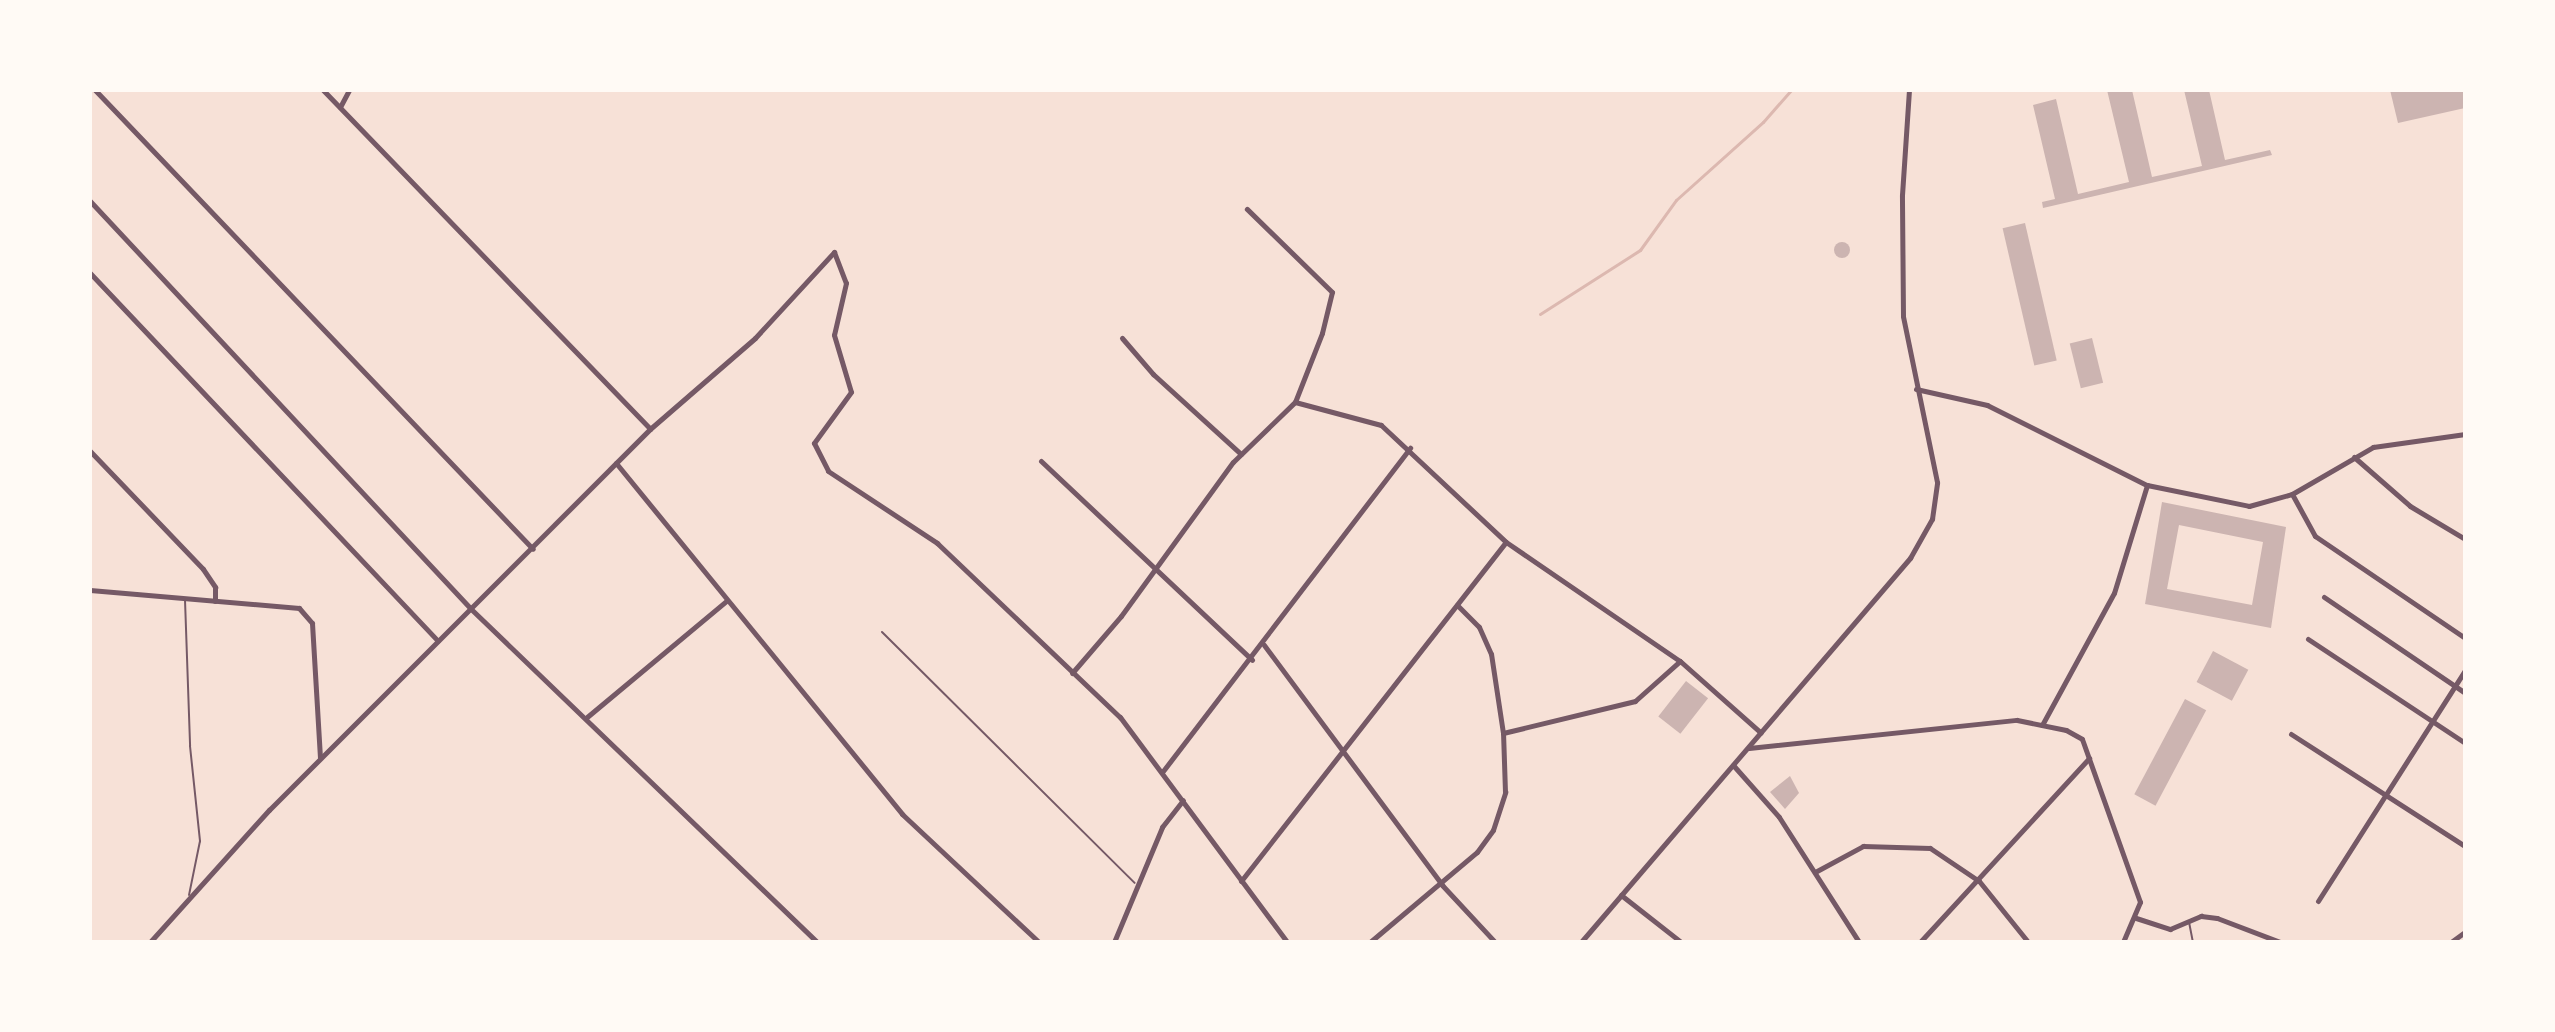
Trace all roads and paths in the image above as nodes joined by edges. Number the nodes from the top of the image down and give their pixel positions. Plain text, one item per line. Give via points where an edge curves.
1 (95, 90) edge
2 (323, 90) edge
3 (349, 90) edge
4 (1909, 90) edge
5 (340, 107) junction
6 (90, 201) edge
7 (1247, 209) dead end
8 (90, 273) edge
9 (1122, 338) dead end
10 (1916, 389) junction
11 (1295, 402) junction
12 (650, 429) junction
13 (2465, 434) edge
14 (1410, 448) junction
15 (90, 451) edge
16 (1241, 454) junction
17 (2354, 457) junction
18 (1041, 461) dead end
19 (616, 463) junction
20 (2147, 485) junction
21 (2292, 494) junction
22 (2465, 539) edge
23 (1506, 542) junction
24 (532, 549) junction
25 (1154, 570) junction
26 (90, 590) edge
27 (2324, 597) dead end
28 (185, 599) junction
29 (215, 601) junction
30 (726, 601) junction
31 (1457, 605) junction
32 (471, 609) junction
33 (882, 632) dead end
34 (2465, 638) edge
35 (2308, 639) dead end
36 (438, 641) junction
37 (1264, 645) junction
38 (1252, 660) junction
39 (1680, 661) junction
40 (2465, 670) edge
41 (1072, 673) junction
42 (2454, 686) junction
43 (2465, 693) edge
44 (587, 717) junction
45 (2432, 722) junction
46 (2042, 725) junction
47 (1503, 733) junction
48 (1761, 733) junction
49 (2291, 734) dead end
50 (2465, 743) edge
51 (1748, 748) junction
52 (1341, 750) junction
53 (2089, 758) junction
54 (320, 759) junction
55 (1733, 765) junction
56 (1163, 771) junction
57 (2388, 793) junction
58 (1183, 800) junction
59 (2465, 846) edge
60 (1815, 872) junction
61 (1241, 881) junction
62 (1979, 881) junction
63 (1135, 883) junction
64 (1442, 885) junction
65 (1621, 895) junction
66 (2318, 901) dead end
67 (185, 904) junction
68 (2136, 918) junction
69 (2189, 921) junction
70 (2465, 932) edge
71 (150, 942) edge
72 (817, 942) edge
73 (1039, 942) edge
74 (1114, 942) edge
75 (1287, 942) edge
76 (1370, 942) edge
77 (1495, 942) edge
78 (1581, 942) edge
79 (1681, 942) edge
80 (1859, 942) edge
81 (1920, 942) edge
82 (2028, 942) edge
83 (2123, 942) edge
84 (2193, 942) edge
85 (2280, 942) edge
86 (2451, 942) edge

1 - 24 street
2 - 5 street
3 - 5 street
4 - 10 street via 1902,288
5 - 12 street
6 - 32 street
7 - 11 street via 1332,292
8 - 36 street
9 - 16 street via 1153,374
10 - 20 street via 1987,405
10 - 48 street via 1937,482 1932,519 1922,542
11 - 14 street via 1381,425
11 - 16 street
12 - 19 street
12 - 41 street via 755,338 834,252 846,283 834,335 851,392 814,443 828,471 937,543
13 - 17 street via 2402,441
14 - 23 street
14 - 37 street
15 - 29 street via 203,569 215,587
16 - 25 street
17 - 21 street
17 - 22 street via 2410,506
18 - 25 street
19 - 24 street
19 - 30 street
20 - 21 street via 2249,506
20 - 46 street via 2114,593
21 - 34 street via 2315,536
23 - 31 street
23 - 39 street
24 - 32 street
25 - 38 street
25 - 41 street
26 - 28 street
27 - 42 street
28 - 29 street
28 - 67 lane via 190,746 200,841 196,881
29 - 54 street via 299,608 312,623
30 - 44 street
30 - 73 street via 902,814
31 - 47 street via 1479,627 1491,654
31 - 52 street
32 - 36 street
32 - 44 street
33 - 63 lane
35 - 45 street
36 - 54 street
37 - 38 street
37 - 52 street
38 - 56 street
39 - 47 street via 1635,701
39 - 48 street
40 - 42 street
41 - 56 street via 1120,717
42 - 43 street
42 - 45 street
44 - 72 street
45 - 50 street
45 - 57 street
46 - 51 street via 2017,720
46 - 53 street via 2082,739
47 - 64 street via 1505,792 1493,830
48 - 51 street
49 - 57 street
51 - 55 street
52 - 61 street
52 - 64 street
53 - 62 street
53 - 68 street via 2140,902
54 - 67 street
55 - 60 street via 1779,817
55 - 65 street
56 - 58 street
57 - 59 street
57 - 66 street
58 - 61 street
58 - 63 street via 1162,827
60 - 62 street via 1863,846 1930,848
60 - 80 street
61 - 75 street
62 - 81 street
62 - 82 street
63 - 74 street
64 - 76 street
64 - 77 street
65 - 78 street
65 - 79 street
67 - 71 street
68 - 69 street via 2160,928
68 - 83 street
69 - 84 lane
69 - 85 street via 2217,918
70 - 86 street

